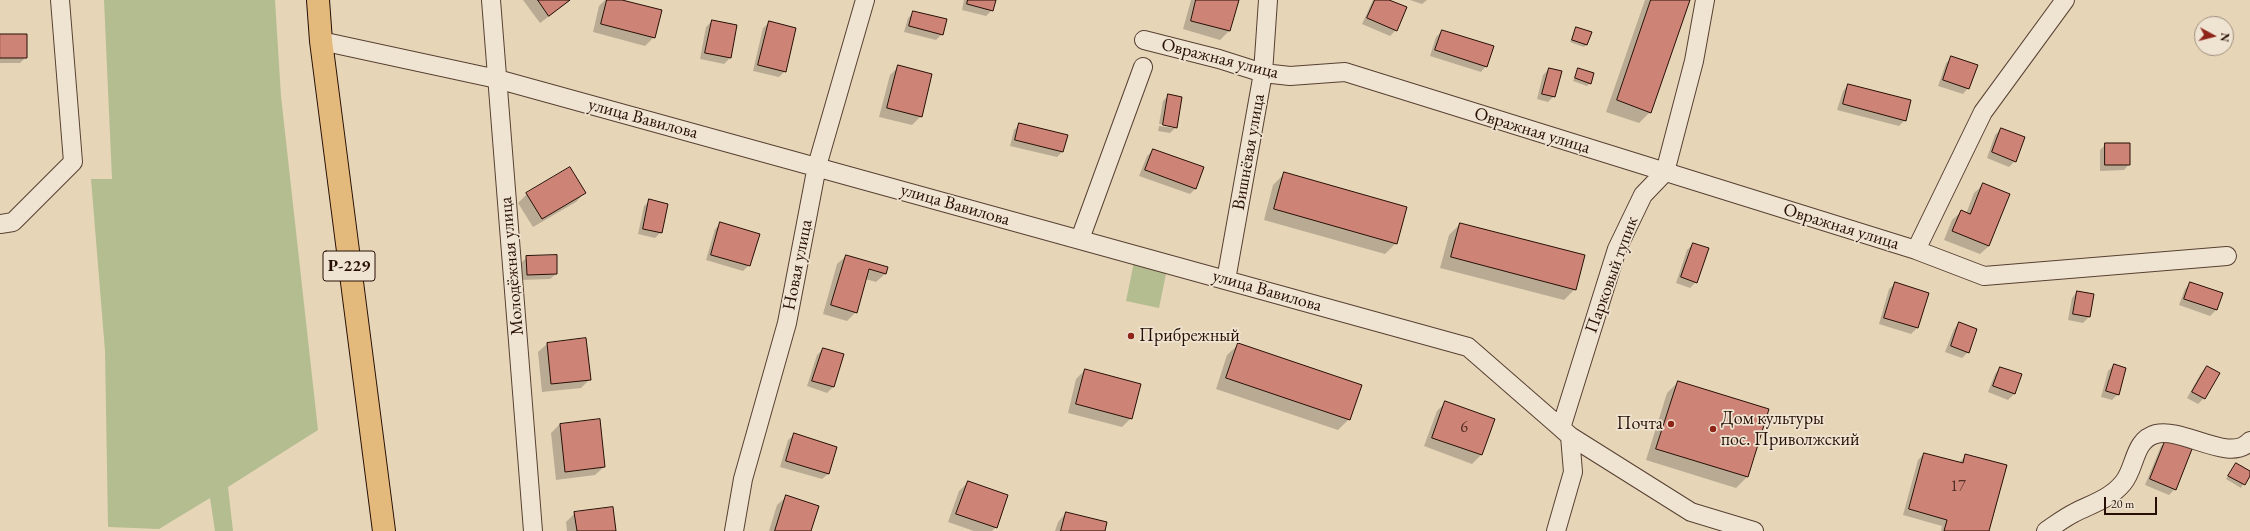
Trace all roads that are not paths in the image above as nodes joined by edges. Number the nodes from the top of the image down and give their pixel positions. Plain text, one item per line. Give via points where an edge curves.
1 (60, 0) edge
2 (318, 0) edge
3 (491, 0) edge
4 (865, 0) edge
5 (1268, 0) edge
6 (1705, 0) edge
7 (2065, 0) edge
8 (1144, 40) dead end
9 (321, 41) junction
10 (1143, 67) dead end
11 (1263, 73) junction
12 (497, 79) junction
13 (817, 166) junction
14 (1665, 172) junction
15 (0, 224) edge
16 (1080, 239) junction
17 (1916, 250) junction
18 (2226, 256) dead end
19 (1226, 280) junction
20 (1566, 432) junction
21 (2250, 441) edge
22 (384, 531) edge
23 (533, 531) edge
24 (734, 531) edge
25 (1556, 531) edge
26 (1754, 531) edge
27 (2046, 531) edge

1 - 15 street via 73,162 13,222
2 - 9 main road, Р-229
3 - 12 street, Молодёжная улица
4 - 13 street, Новая улица
5 - 11 street, Вишнёвая улица
6 - 14 street, Парковый тупик via 1694,61
7 - 17 street, Овражная улица via 1983,112
8 - 11 street, Овражная улица
9 - 12 street, улица Вавилова
9 - 22 main road, Р-229
10 - 16 street
11 - 14 street, Овражная улица via 1290,76 1345,72
11 - 19 street, Вишнёвая улица
12 - 13 street, улица Вавилова
12 - 23 street, Молодёжная улица
13 - 16 street, улица Вавилова
13 - 24 street, Новая улица via 787,323 743,479
14 - 17 street, Овражная улица
14 - 20 street, Парковый тупик via 1643,195 1618,250
16 - 19 street, улица Вавилова
17 - 18 street, Овражная улица via 1984,276
19 - 20 street, улица Вавилова via 1468,347
20 - 25 street, Парковый тупик via 1573,472
20 - 26 street, улица Вавилова via 1691,512
21 - 27 street via 2227,449 2173,433 2156,434 2140,445 2124,482 2101,501 2074,513

